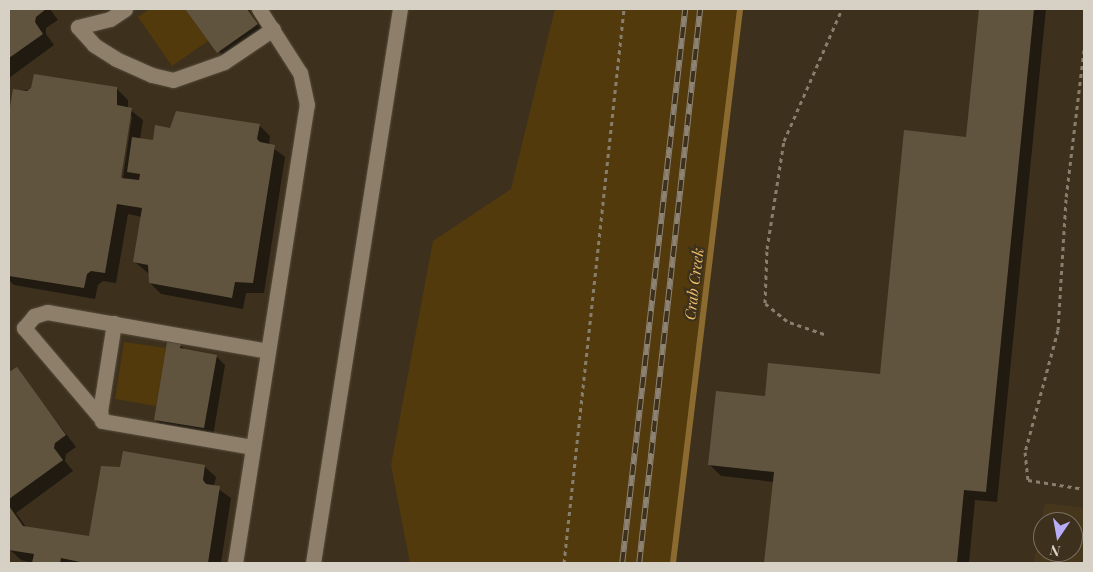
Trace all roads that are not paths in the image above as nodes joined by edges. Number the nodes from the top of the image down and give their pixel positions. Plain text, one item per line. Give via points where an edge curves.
1 (125, 9) edge
2 (259, 9) edge
3 (400, 9) edge
4 (273, 29) junction
5 (114, 323) junction
6 (268, 351) junction
7 (99, 416) junction
8 (253, 447) junction
9 (235, 563) edge
10 (314, 563) edge

1 - 4 lane via 110,19 78,27 94,45 116,59 152,75 173,80 224,62
2 - 4 lane
3 - 10 lane
4 - 6 lane via 300,73 307,105
5 - 6 lane
5 - 7 lane
5 - 7 lane via 47,312 34,316 24,328
6 - 8 lane
7 - 8 lane via 107,423
8 - 9 lane

